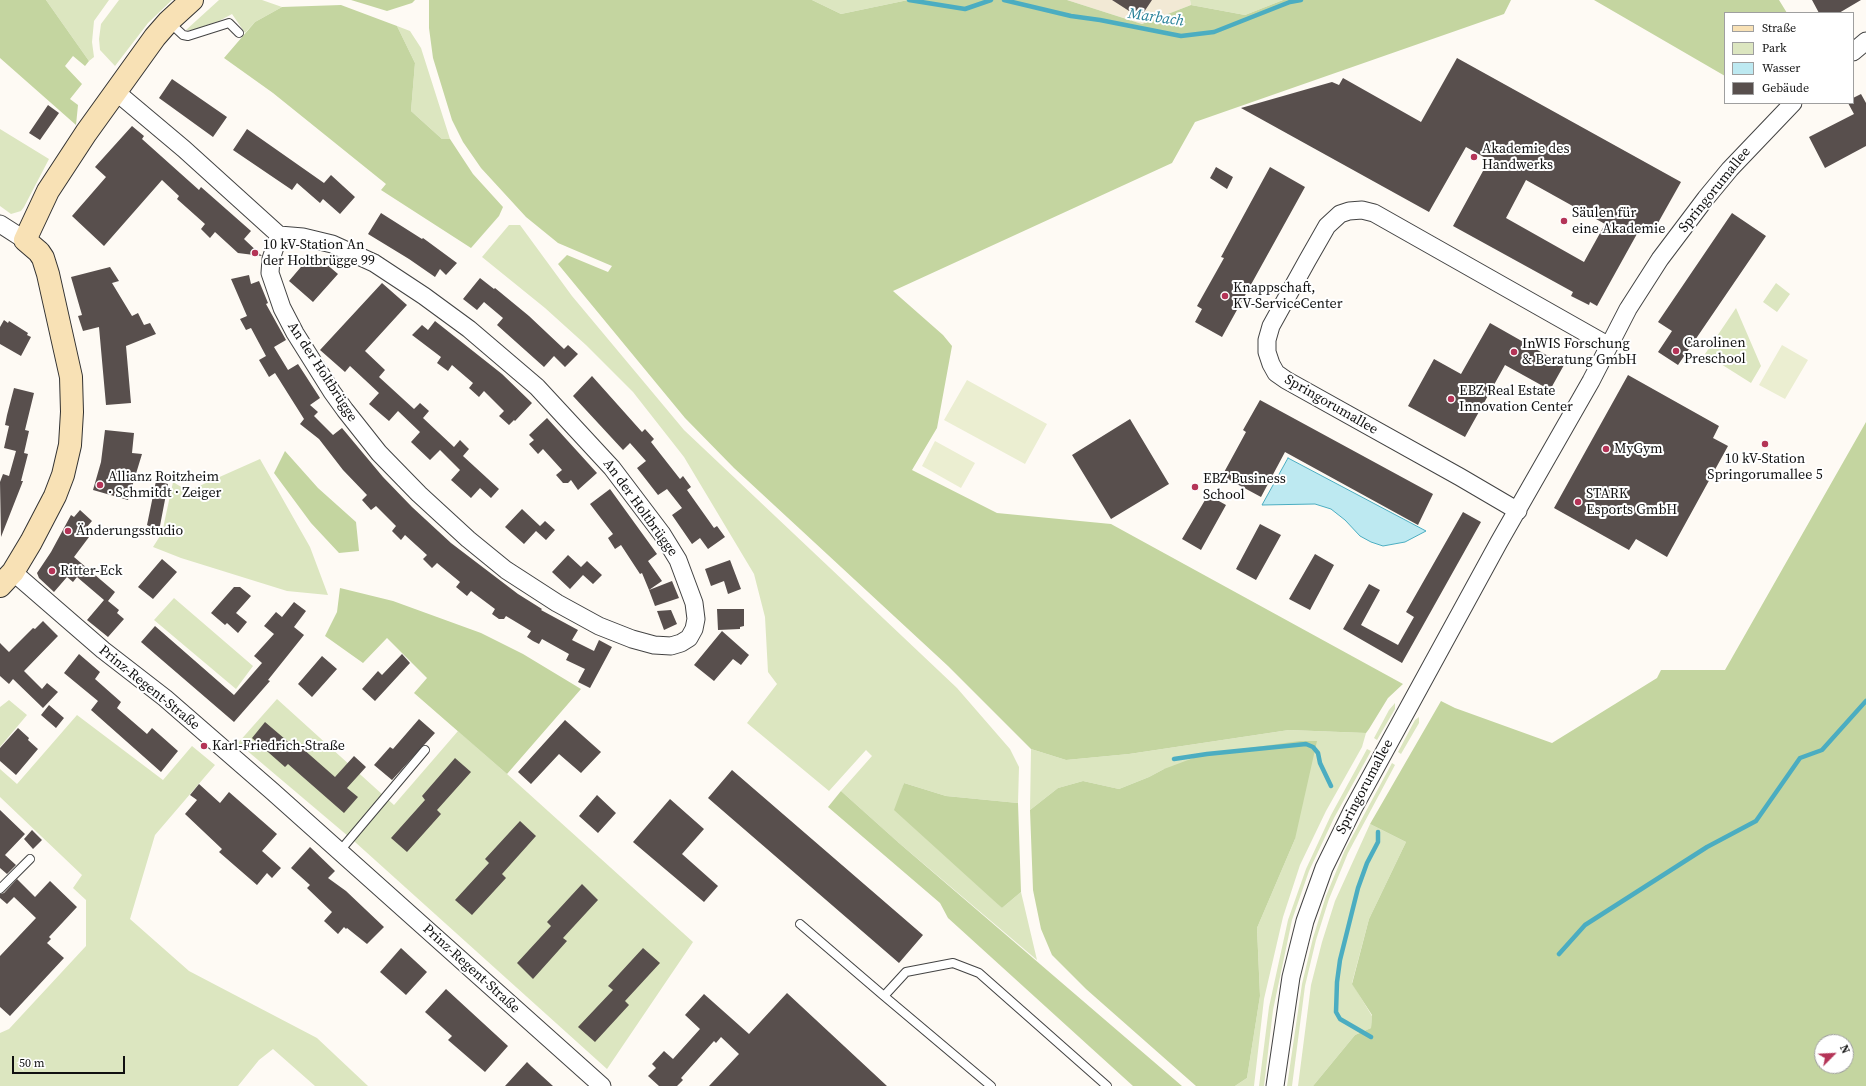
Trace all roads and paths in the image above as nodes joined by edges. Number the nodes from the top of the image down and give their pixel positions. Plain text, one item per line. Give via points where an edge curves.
1 (192, 0) edge
2 (169, 21) junction
3 (239, 33) dead end
4 (115, 91) junction
5 (1792, 104) edge
6 (0, 224) edge
7 (279, 235) junction
8 (25, 240) junction
9 (1609, 346) junction
10 (1518, 511) junction
11 (6, 579) edge
12 (425, 750) dead end
13 (339, 852) junction
14 (30, 859) dead end
15 (0, 889) edge
16 (800, 924) dead end
17 (884, 996) junction
18 (602, 1086) edge
19 (991, 1086) edge
20 (1107, 1086) edge
21 (1275, 1086) edge

1 - 2 street
2 - 3 lane via 182,35 188,36 229,23
2 - 4 street
4 - 7 street
4 - 8 street via 48,191
5 - 9 street, Springorumallee via 1730,169 1671,244 1628,309
6 - 8 street
7 - 7 street, An der Holtbrügge via 271,259 270,273 286,317 338,401 379,453 402,477 490,558 557,603 599,626 632,640 671,646 689,638 696,619 694,603 678,560 662,534 612,468 536,387 469,329 374,263 332,244 303,237
8 - 11 street via 39,252 48,274 72,377 72,412 70,445 61,480 42,523
9 - 10 street, Springorumallee
9 - 10 street, Springorumallee via 1374,213 1362,210 1340,214 1327,226 1271,326 1267,352 1276,373
10 - 21 street, Springorumallee via 1360,796 1324,868 1305,921 1291,977
11 - 13 street, Prinz-Regent-Straße via 165,698
12 - 13 lane
13 - 18 street, Prinz-Regent-Straße
14 - 15 lane
16 - 17 lane
17 - 19 lane
17 - 20 lane via 906,972 953,963 979,973

